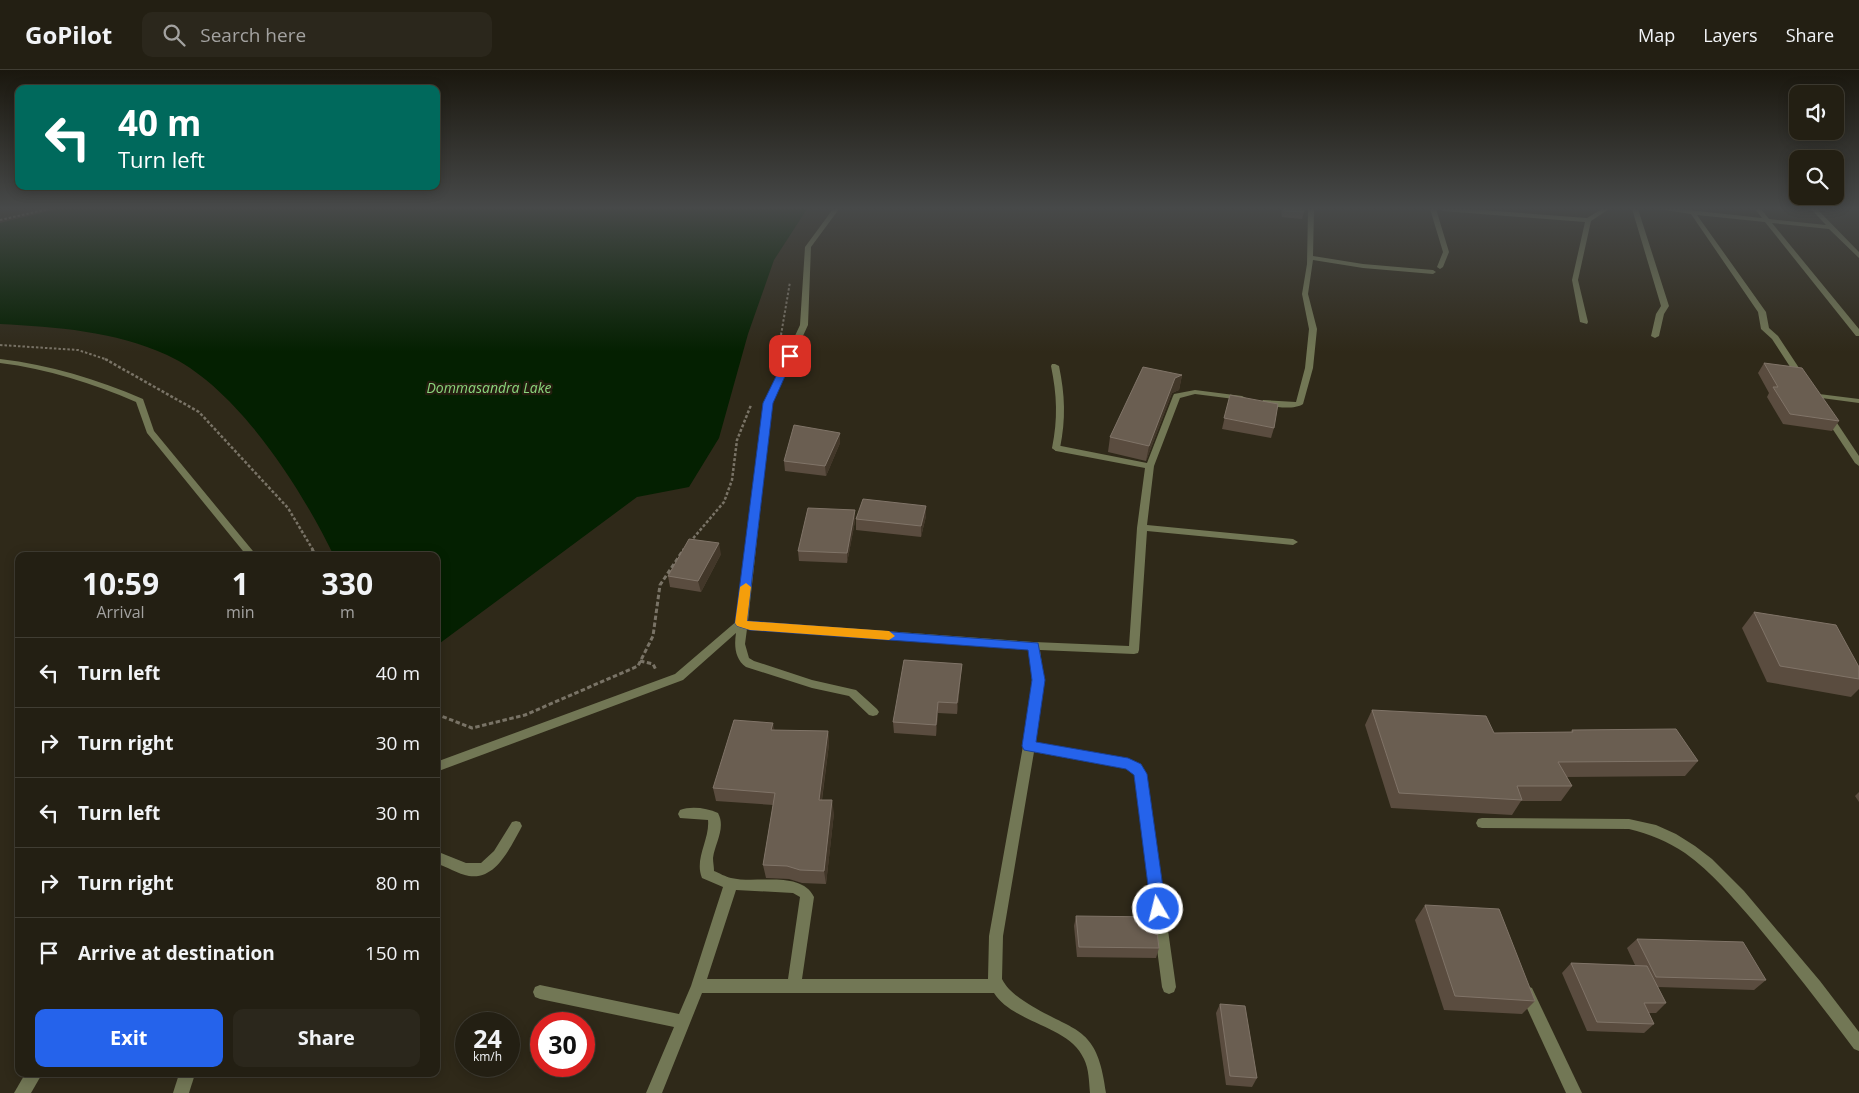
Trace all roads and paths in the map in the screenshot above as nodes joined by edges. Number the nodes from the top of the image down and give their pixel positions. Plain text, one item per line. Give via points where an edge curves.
1 (808, 257) edge
2 (1444, 257) edge
3 (1580, 257) edge
4 (1650, 257) edge
5 (1724, 257) edge
6 (1797, 257) edge
7 (1310, 258) joint
8 (1440, 266) dead end
9 (1433, 272) dead end
10 (791, 274) dead end
11 (1584, 322) dead end
12 (1859, 334) edge
13 (1655, 336) dead end
14 (778, 342) dead end
15 (0, 345) edge
16 (0, 360) edge
17 (1055, 366) dead end
18 (754, 398) dead end
19 (1859, 401) edge
20 (1824, 410) edge
21 (1859, 463) edge
22 (1150, 466) junction
23 (1142, 528) junction
24 (1293, 542) dead end
25 (249, 552) edge
26 (314, 552) edge
27 (741, 623) junction
28 (1034, 646) junction
29 (873, 712) dead end
30 (440, 716) edge
31 (1029, 746) junction
32 (440, 765) edge
33 (684, 814) dead end
34 (1482, 823) dead end
35 (516, 826) dead end
36 (440, 859) edge
37 (731, 884) junction
38 (1520, 978) edge
39 (698, 986) junction
40 (996, 986) junction
41 (794, 987) junction
42 (1169, 987) dead end
43 (540, 992) dead end
44 (684, 1022) junction
45 (1859, 1044) edge
46 (32, 1077) edge
47 (186, 1077) edge
48 (22, 1093) edge
49 (181, 1093) edge
50 (654, 1093) edge
51 (1098, 1093) edge
52 (1574, 1093) edge

1 - 27 street via 804,325 768,403
2 - 8 street
3 - 11 street via 1575,280
4 - 13 street via 1665,306
5 - 19 street via 1760,309 1765,329 1775,338 1816,399
6 - 12 street
7 - 9 street
7 - 22 street via 1305,294 1313,329 1309,368 1299,404 1285,405 1195,392 1177,396
10 - 14 path
15 - 26 path via 78,350 104,358 199,412 288,508
16 - 25 street via 60,371 103,384 140,401 150,431
17 - 22 street via 1062,400 1056,448
18 - 30 path via 737,440 732,480 724,502 679,555 660,585 653,636 638,666 526,715 472,728
20 - 21 street
22 - 23 street
23 - 24 street
23 - 28 street via 1134,650
27 - 28 street
27 - 29 street via 740,644 744,660 812,684 852,693
27 - 32 street via 679,677
28 - 31 street via 1038,680
31 - 40 street via 996,936
31 - 42 street via 1128,764 1140,774
33 - 37 street via 714,817 716,826 707,857 707,874
34 - 45 street via 1629,824 1645,826 1680,842 1707,861 1728,883 1806,973
35 - 36 street via 494,860 484,868 469,870
37 - 39 street
37 - 41 street via 795,887 805,893
38 - 52 street
39 - 41 street
39 - 44 street
40 - 41 street
40 - 51 street via 1012,1002 1086,1047 1094,1064
43 - 44 street
44 - 50 street
46 - 48 street
47 - 49 street

